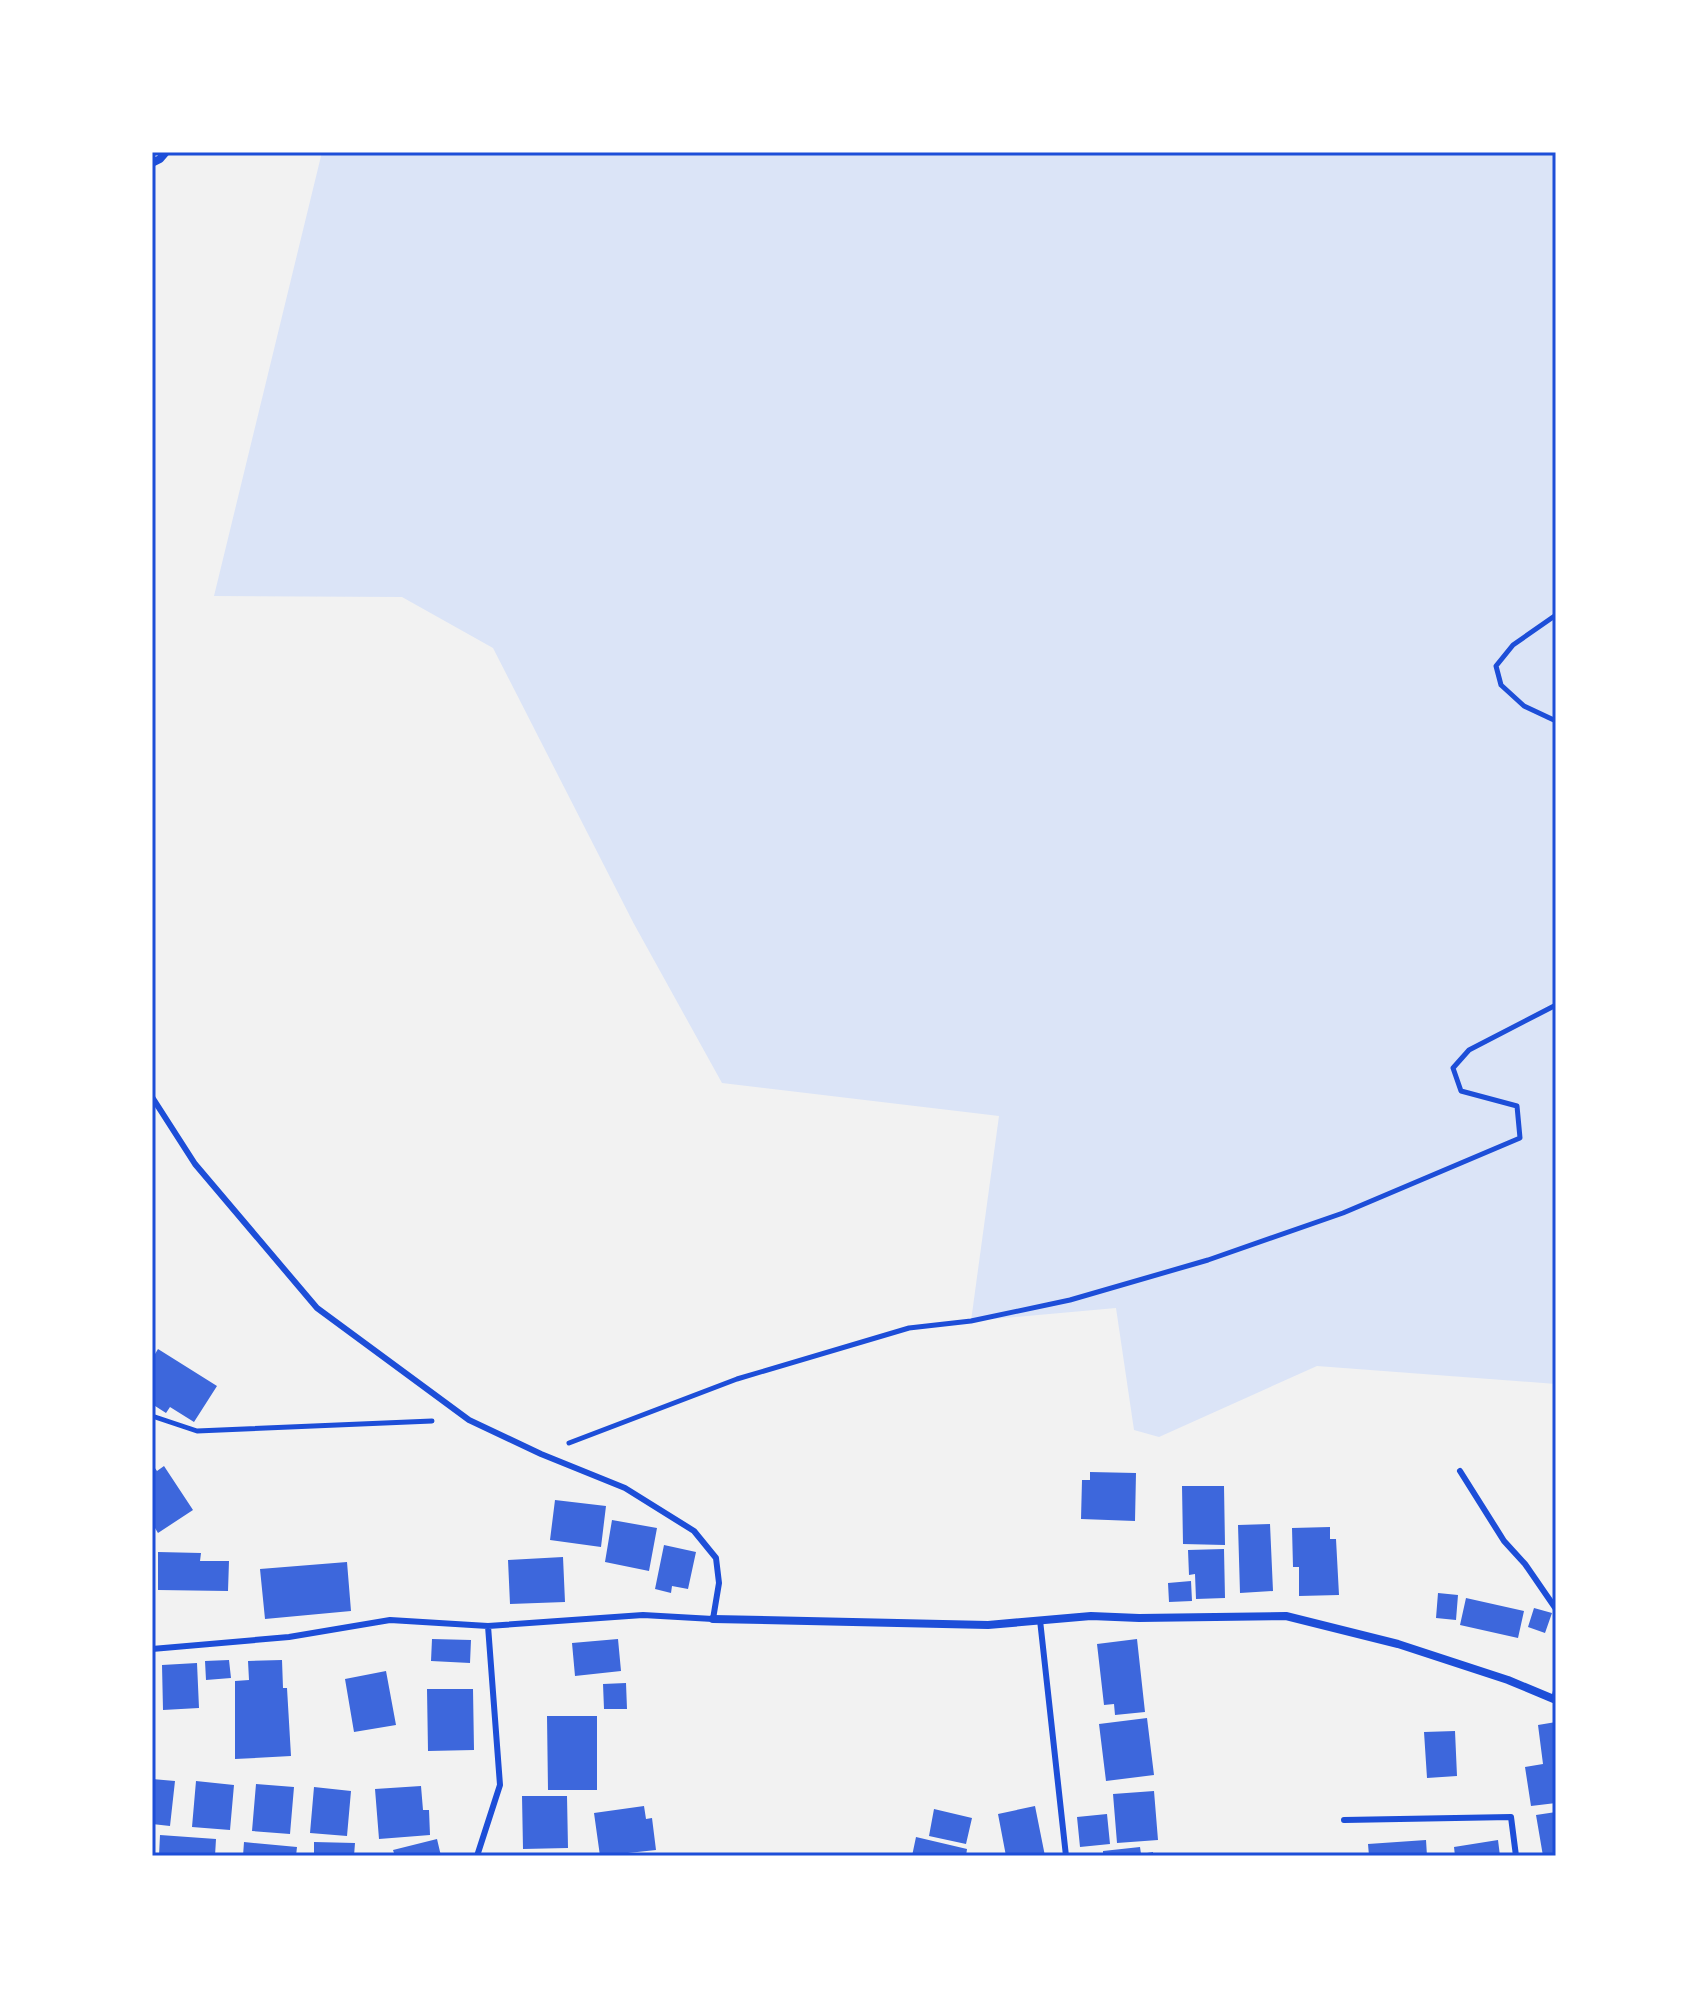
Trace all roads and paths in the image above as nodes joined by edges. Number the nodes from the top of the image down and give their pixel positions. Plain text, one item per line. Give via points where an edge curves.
1 (166, 152) edge
2 (152, 163) edge
3 (1556, 615) edge
4 (1556, 721) edge
5 (1556, 1005) edge
6 (152, 1097) edge
7 (152, 1416) edge
8 (469, 1420) junction
9 (541, 1454) junction
10 (1460, 1471) dead end
11 (1556, 1609) edge
12 (713, 1619) junction
13 (1040, 1620) junction
14 (488, 1626) junction
15 (152, 1649) edge
16 (1555, 1696) edge
17 (1344, 1820) dead end
18 (477, 1856) edge
19 (1066, 1856) edge
20 (1516, 1856) edge

1 - 2 street
3 - 4 path via 1513,645 1496,666 1501,685 1524,706
5 - 9 path via 1469,1050 1453,1068 1461,1091 1517,1106 1520,1138 1343,1213 1208,1260 1070,1300 909,1328 687,1396
6 - 8 lane via 195,1164 317,1308
7 - 8 path via 197,1431
8 - 9 lane
9 - 12 lane via 625,1488 694,1531 716,1558 719,1583
10 - 11 lane
12 - 13 street via 988,1625
12 - 14 lane via 643,1615
13 - 16 street via 1286,1616 1398,1644
13 - 19 lane
14 - 15 lane via 390,1620 289,1637
14 - 18 lane via 500,1785
17 - 20 lane via 1511,1817

